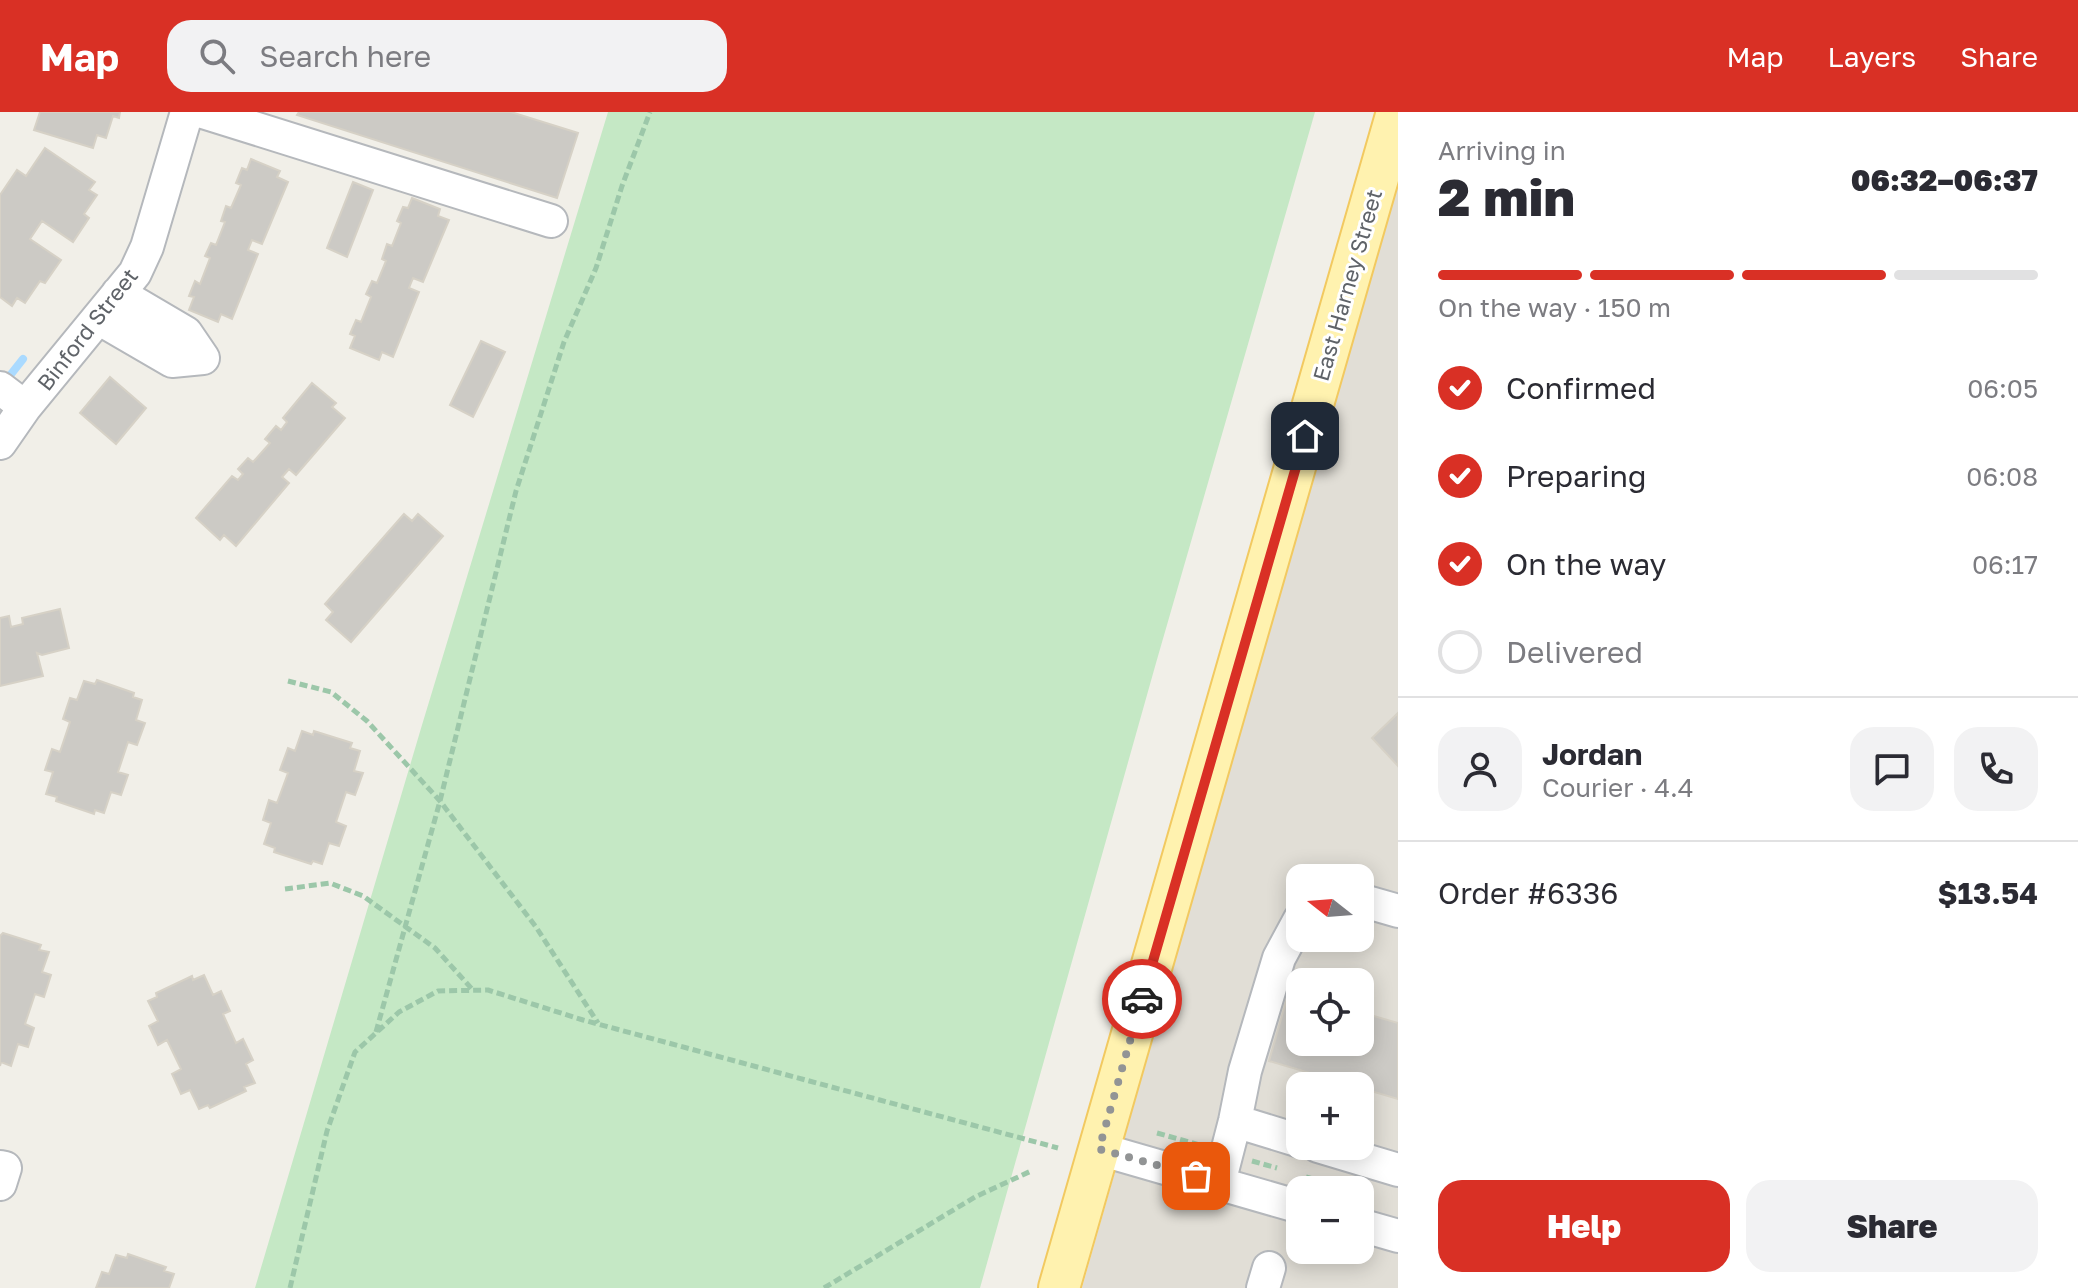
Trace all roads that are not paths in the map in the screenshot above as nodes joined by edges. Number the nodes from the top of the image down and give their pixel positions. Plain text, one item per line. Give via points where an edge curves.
1 (187, 112) edge
2 (203, 112) edge
3 (1397, 112) edge
4 (551, 221) dead end
5 (8, 398) edge
6 (0, 443) edge
7 (1374, 904) edge
8 (1398, 911) edge
9 (1286, 945) edge
10 (1235, 1121) junction
11 (1286, 1137) edge
12 (1099, 1149) junction
13 (1365, 1160) edge
14 (1398, 1170) edge
15 (1219, 1183) junction
16 (1286, 1203) edge
17 (1374, 1229) edge
18 (1398, 1236) edge
19 (1059, 1288) edge

1 - 5 street, Binford Street via 135,273 108,306
2 - 4 street
3 - 12 main road, East Harney Street
5 - 6 street, Binford Street
7 - 8 street
9 - 10 street via 1245,1071
10 - 11 street
10 - 15 street
12 - 15 street
12 - 19 main road, East Harney Street
13 - 14 street
15 - 16 street
17 - 18 street

